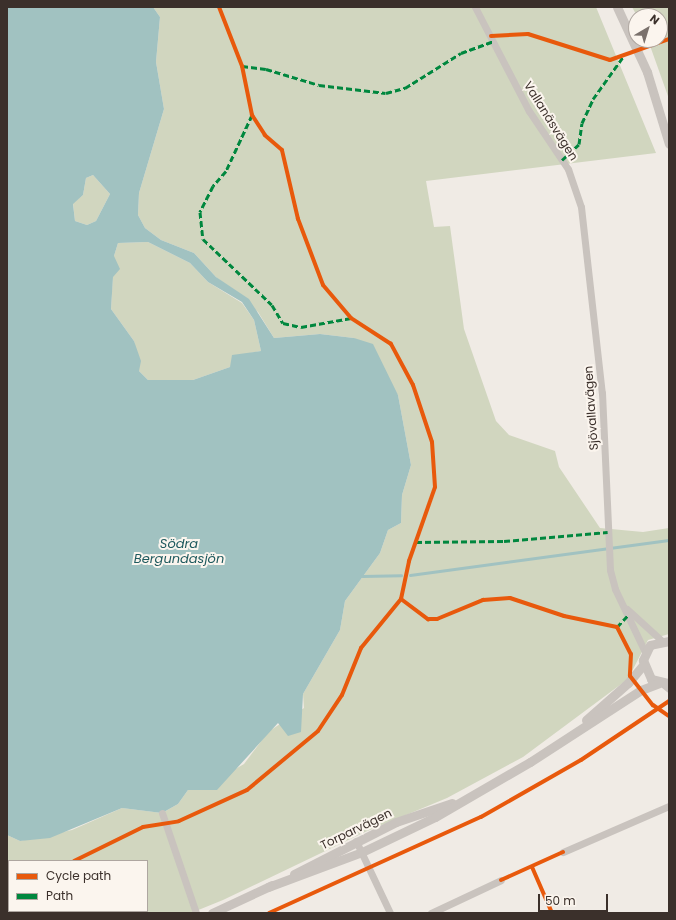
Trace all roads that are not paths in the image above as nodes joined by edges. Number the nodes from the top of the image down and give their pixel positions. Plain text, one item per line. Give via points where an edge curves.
1 (476, 7) edge
2 (618, 7) edge
3 (669, 144) edge
4 (581, 207) joint
5 (624, 605) junction
6 (667, 640) edge
7 (645, 652) junction
8 (643, 665) junction
9 (665, 685) edge
10 (553, 748) junction
11 (457, 802) junction
12 (669, 806) edge
13 (162, 813) dead end
14 (356, 841) junction
15 (362, 852) junction
16 (563, 852) dead end
17 (501, 880) dead end
18 (268, 887) junction
19 (196, 913) edge
20 (212, 913) edge
21 (390, 913) edge
22 (431, 913) edge

1 - 4 street, Vallanäsvägen via 529,111 568,169
2 - 3 street via 647,72
4 - 5 street, Sjövallavägen via 602,393 610,550 615,589
5 - 6 street, Sjövallavägen
5 - 7 street, Sjövallavägen
6 - 7 street
7 - 8 street
8 - 9 street via 648,676
8 - 10 street, Torparvägen via 623,688
9 - 10 street, Torparvägen via 641,690
10 - 11 street, Torparvägen
11 - 14 street, Torparvägen via 433,807
11 - 15 street, Torparvägen via 435,817
12 - 16 street
13 - 19 street
14 - 15 street
14 - 18 street, Torparvägen
15 - 18 street, Torparvägen
15 - 21 street
17 - 22 street
18 - 20 street, Torparvägen

